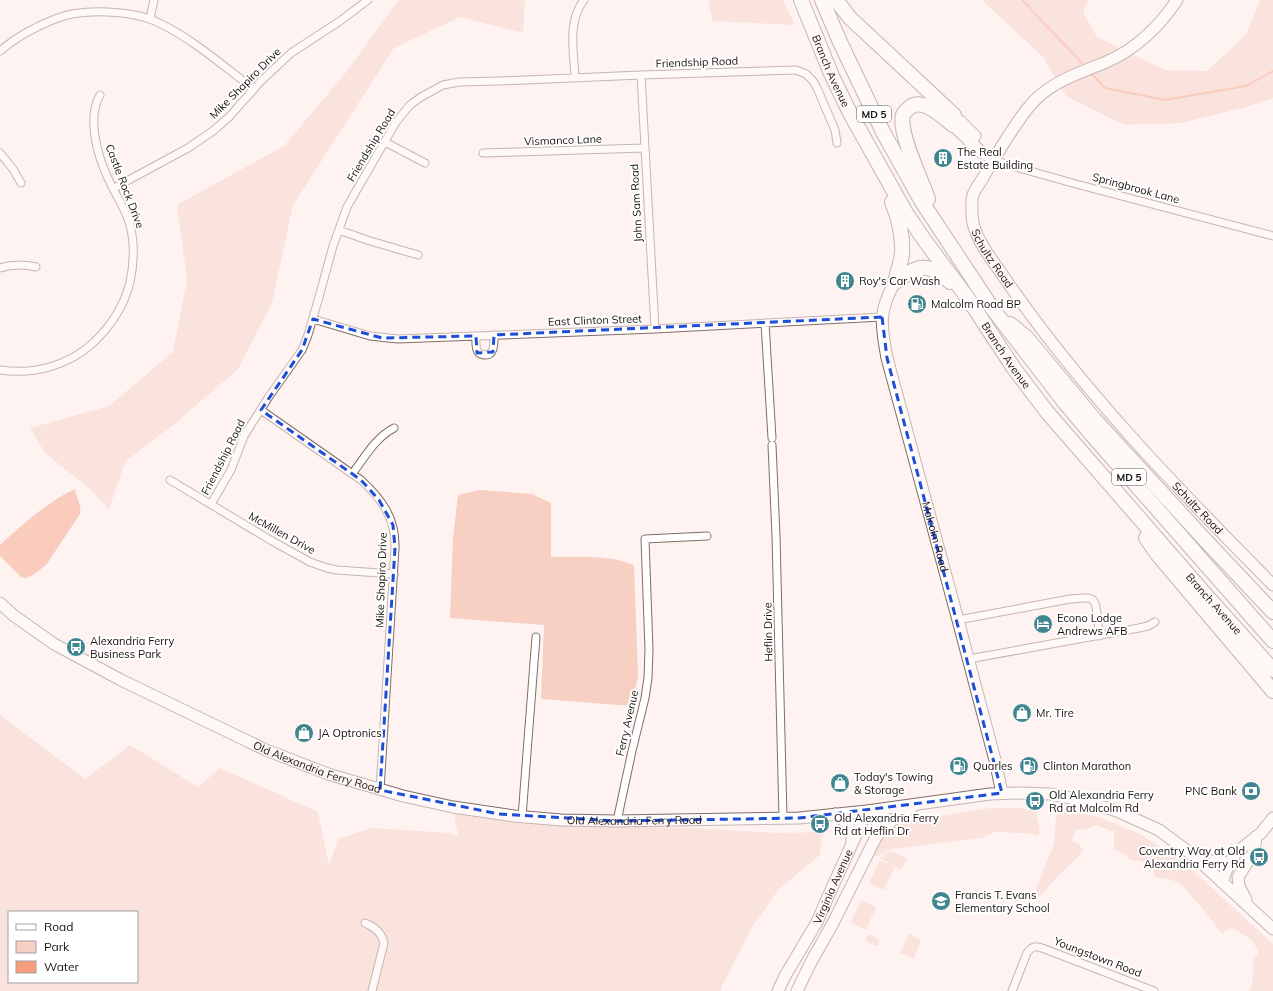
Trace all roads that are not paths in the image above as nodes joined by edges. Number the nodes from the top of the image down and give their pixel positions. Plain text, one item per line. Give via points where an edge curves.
1 (154, 0) edge
2 (368, 0) edge
3 (584, 0) edge
4 (801, 0) edge
5 (822, 0) edge
6 (836, 0) edge
7 (1177, 0) edge
8 (150, 19) junction
9 (0, 51) edge
10 (641, 75) junction
11 (575, 78) junction
12 (254, 89) junction
13 (100, 94) dead end
14 (957, 123) junction
15 (385, 142) junction
16 (837, 143) dead end
17 (868, 146) junction
18 (644, 148) junction
19 (0, 153) edge
20 (483, 153) dead end
21 (994, 159) junction
22 (426, 163) dead end
23 (21, 183) dead end
24 (114, 188) junction
25 (936, 224) junction
26 (339, 230) junction
27 (1273, 236) edge
28 (418, 255) dead end
29 (36, 267) dead end
30 (0, 268) edge
31 (895, 282) junction
32 (967, 297) junction
33 (992, 308) junction
34 (882, 317) junction
35 (313, 319) junction
36 (765, 323) junction
37 (655, 329) junction
38 (494, 335) junction
39 (476, 336) junction
40 (0, 370) edge
41 (261, 410) junction
42 (394, 428) dead end
43 (1094, 464) junction
44 (352, 474) junction
45 (170, 480) dead end
46 (211, 504) junction
47 (707, 536) dead end
48 (394, 574) junction
49 (1273, 585) edge
50 (0, 603) edge
51 (1273, 612) edge
52 (958, 620) junction
53 (1156, 622) dead end
54 (1099, 636) junction
55 (536, 637) dead end
56 (1273, 641) edge
57 (969, 658) junction
58 (1273, 670) edge
59 (1273, 691) edge
60 (380, 790) junction
61 (1002, 793) junction
62 (918, 804) junction
63 (867, 811) junction
64 (835, 814) junction
65 (522, 817) junction
66 (783, 818) junction
67 (1273, 818) edge
68 (617, 821) junction
69 (876, 837) junction
70 (1256, 838) junction
71 (852, 845) junction
72 (1194, 856) junction
73 (1229, 863) junction
74 (1245, 867) junction
75 (1222, 882) junction
76 (1249, 906) junction
77 (365, 923) dead end
78 (1273, 929) edge
79 (372, 991) edge
80 (778, 991) edge
81 (797, 991) edge
82 (1012, 991) edge
83 (1154, 991) edge

1 - 8 street
2 - 12 street, Mike Shapiro Drive via 291,53
3 - 11 street via 573,23
4 - 17 highway, Branch Avenue / MD 5 via 832,76
5 - 25 highway, Branch Avenue / MD 5 via 883,132
6 - 14 highway via 850,18
7 - 21 street, Schultz Road via 1161,21 1130,49 1071,76 1040,95 1009,133
8 - 9 street via 119,12 76,14 56,18 18,37
8 - 12 street via 184,38
10 - 11 street, Friendship Road
10 - 16 street, Friendship Road via 796,70 809,76 817,88 832,120
10 - 18 street, John Sam Road
11 - 15 street, Friendship Road via 459,82 443,85 410,105 396,122
12 - 24 street, Mike Shapiro Drive via 234,113 213,131 188,148
13 - 24 street, Castle Rock Drive via 94,112 94,130 101,162
14 - 21 street via 986,147
14 - 25 highway via 930,107 921,105 912,105 903,113 902,123 906,140
15 - 22 street
15 - 26 street, Friendship Road via 347,207
17 - 31 highway via 897,213 902,237 902,255
17 - 32 highway, Branch Avenue / MD 5 via 906,213
18 - 20 street, Vismanco Lane
18 - 37 street, John Sam Road
19 - 23 street
21 - 27 street, Springbrook Lane via 1054,178
21 - 49 street, Schultz Road via 972,195 972,217 978,236 989,254 1044,333 1089,388 1182,493
24 - 40 street, Castle Rock Drive via 130,225 133,251 128,289 115,318 89,347 63,362 34,371
25 - 33 highway, Branch Avenue / MD 5
26 - 28 street
26 - 35 street, Friendship Road
29 - 30 street via 18,264
31 - 32 highway via 919,267 931,269
31 - 34 street, Malcolm Road via 886,299
32 - 43 highway, Branch Avenue / MD 5 via 1013,368 1047,412
33 - 51 highway via 1027,338 1095,420
33 - 56 highway, Branch Avenue / MD 5 via 1092,435
34 - 36 street, East Clinton Street
34 - 52 street, Malcolm Road via 887,358
35 - 39 street, East Clinton Street via 382,338
35 - 41 street, Friendship Road via 302,350
36 - 37 street, East Clinton Street
36 - 66 street, Heflin Drive via 776,536
37 - 38 street, East Clinton Street
38 - 39 street, East Clinton Street
38 - 39 street via 493,350 488,355 477,351
41 - 44 street, Mike Shapiro Drive
41 - 46 street, Friendship Road via 243,439 231,470
42 - 44 street via 379,438
43 - 58 highway, Branch Avenue / MD 5
43 - 59 highway via 1120,505 1158,555
44 - 48 street, Mike Shapiro Drive via 369,488 384,506 393,525 396,542
45 - 46 street, McMillen Drive
46 - 48 street, McMillen Drive via 300,557 319,565 344,571
47 - 68 street, Ferry Avenue via 645,539 649,666 647,688
48 - 60 street, Mike Shapiro Drive
50 - 60 street, Old Alexandria Ferry Road via 54,644 164,701 266,750 328,774
52 - 54 street via 1087,598 1094,602
52 - 57 street, Malcolm Road
53 - 54 street
54 - 57 street
55 - 65 street
57 - 61 street, Malcolm Road
60 - 65 street, Old Alexandria Ferry Road via 453,807
61 - 62 street, Old Alexandria Ferry Road
61 - 72 street, Old Alexandria Ferry Road via 1050,794 1117,811 1159,830
62 - 63 street, Old Alexandria Ferry Road
62 - 69 street via 887,824
63 - 64 street, Old Alexandria Ferry Road
63 - 69 street, Virginia Avenue via 876,818
63 - 71 street, Virginia Avenue
64 - 66 street, Old Alexandria Ferry Road
64 - 71 street via 851,829
65 - 68 street, Old Alexandria Ferry Road
66 - 68 street, Old Alexandria Ferry Road
67 - 70 street
69 - 81 street, Virginia Avenue
70 - 73 street via 1237,852
70 - 74 street via 1254,852
71 - 80 street, Virginia Avenue via 817,922
72 - 73 street
72 - 75 street, Old Alexandria Ferry Road
73 - 75 street
74 - 75 street
74 - 76 street via 1238,877 1238,886
75 - 76 street, Old Alexandria Ferry Road
76 - 78 street, Old Alexandria Ferry Road
77 - 79 street via 383,936 384,943
82 - 83 street, Youngstown Road via 1024,960 1033,947 1042,948

